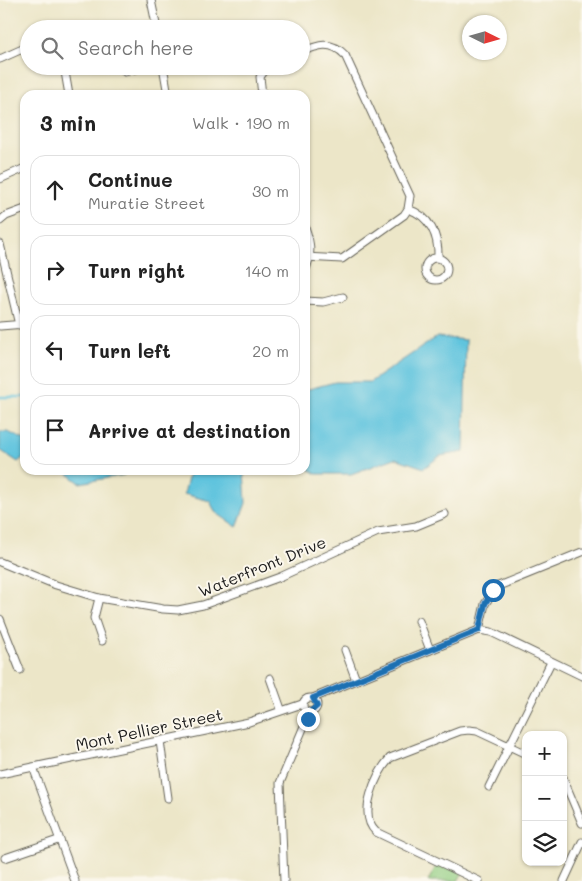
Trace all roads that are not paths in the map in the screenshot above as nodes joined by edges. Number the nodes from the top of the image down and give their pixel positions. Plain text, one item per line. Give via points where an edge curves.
1 (152, 0) edge
2 (155, 20) edge
3 (310, 49) edge
4 (20, 50) edge
5 (0, 58) edge
6 (66, 75) edge
7 (165, 75) edge
8 (262, 75) edge
9 (68, 90) edge
10 (167, 90) edge
11 (261, 90) edge
12 (20, 170) edge
13 (0, 179) edge
14 (408, 209) junction
15 (20, 211) edge
16 (0, 221) edge
17 (0, 244) edge
18 (310, 257) edge
19 (438, 258) dead end
20 (343, 297) dead end
21 (310, 301) edge
22 (20, 318) edge
23 (20, 325) edge
24 (0, 326) edge
25 (445, 514) dead end
26 (582, 552) edge
27 (0, 562) edge
28 (99, 598) junction
29 (0, 619) edge
30 (419, 621) dead end
31 (479, 630) junction
32 (102, 641) dead end
33 (345, 650) dead end
34 (430, 650) junction
35 (551, 662) junction
36 (20, 670) dead end
37 (582, 676) edge
38 (270, 678) dead end
39 (356, 680) junction
40 (313, 698) junction
41 (302, 704) junction
42 (281, 709) junction
43 (310, 712) junction
44 (160, 741) junction
45 (509, 746) junction
46 (522, 752) edge
47 (33, 767) junction
48 (0, 774) edge
49 (567, 787) edge
50 (488, 788) dead end
51 (168, 798) dead end
52 (582, 823) edge
53 (58, 840) junction
54 (582, 842) edge
55 (5, 858) dead end
56 (75, 881) edge
57 (284, 881) edge
58 (479, 881) edge
59 (564, 881) edge

1 - 2 street
3 - 14 street via 324,44 345,55 409,192
4 - 5 street
6 - 9 street
7 - 10 street
8 - 11 street
12 - 13 street
14 - 18 street via 398,221 342,259
14 - 19 street via 422,215 430,224 438,247
15 - 16 street
17 - 22 street
20 - 21 street
23 - 24 street
25 - 28 street, Waterfront Drive via 416,526 378,532 280,577 194,608 163,610
26 - 31 street via 496,587 485,604
27 - 28 street, Waterfront Drive
28 - 32 street via 94,618
29 - 36 street
30 - 34 street
31 - 34 street
31 - 35 street via 491,632
33 - 39 street
34 - 39 street
35 - 37 street
35 - 45 street
38 - 42 street
39 - 40 street
40 - 41 street via 307,698
40 - 43 street via 317,706
41 - 42 street, Mont Pellier Street
41 - 43 street via 304,710
42 - 44 street, Mont Pellier Street via 249,722
43 - 57 street via 280,783
44 - 47 street, Mont Pellier Street
44 - 51 street
45 - 46 street
45 - 50 street
45 - 58 street via 477,731 464,730 392,757 368,801 371,826 376,832
47 - 48 street, Mont Pellier Street
47 - 53 street
49 - 52 street
53 - 55 street
53 - 56 street
54 - 59 street

